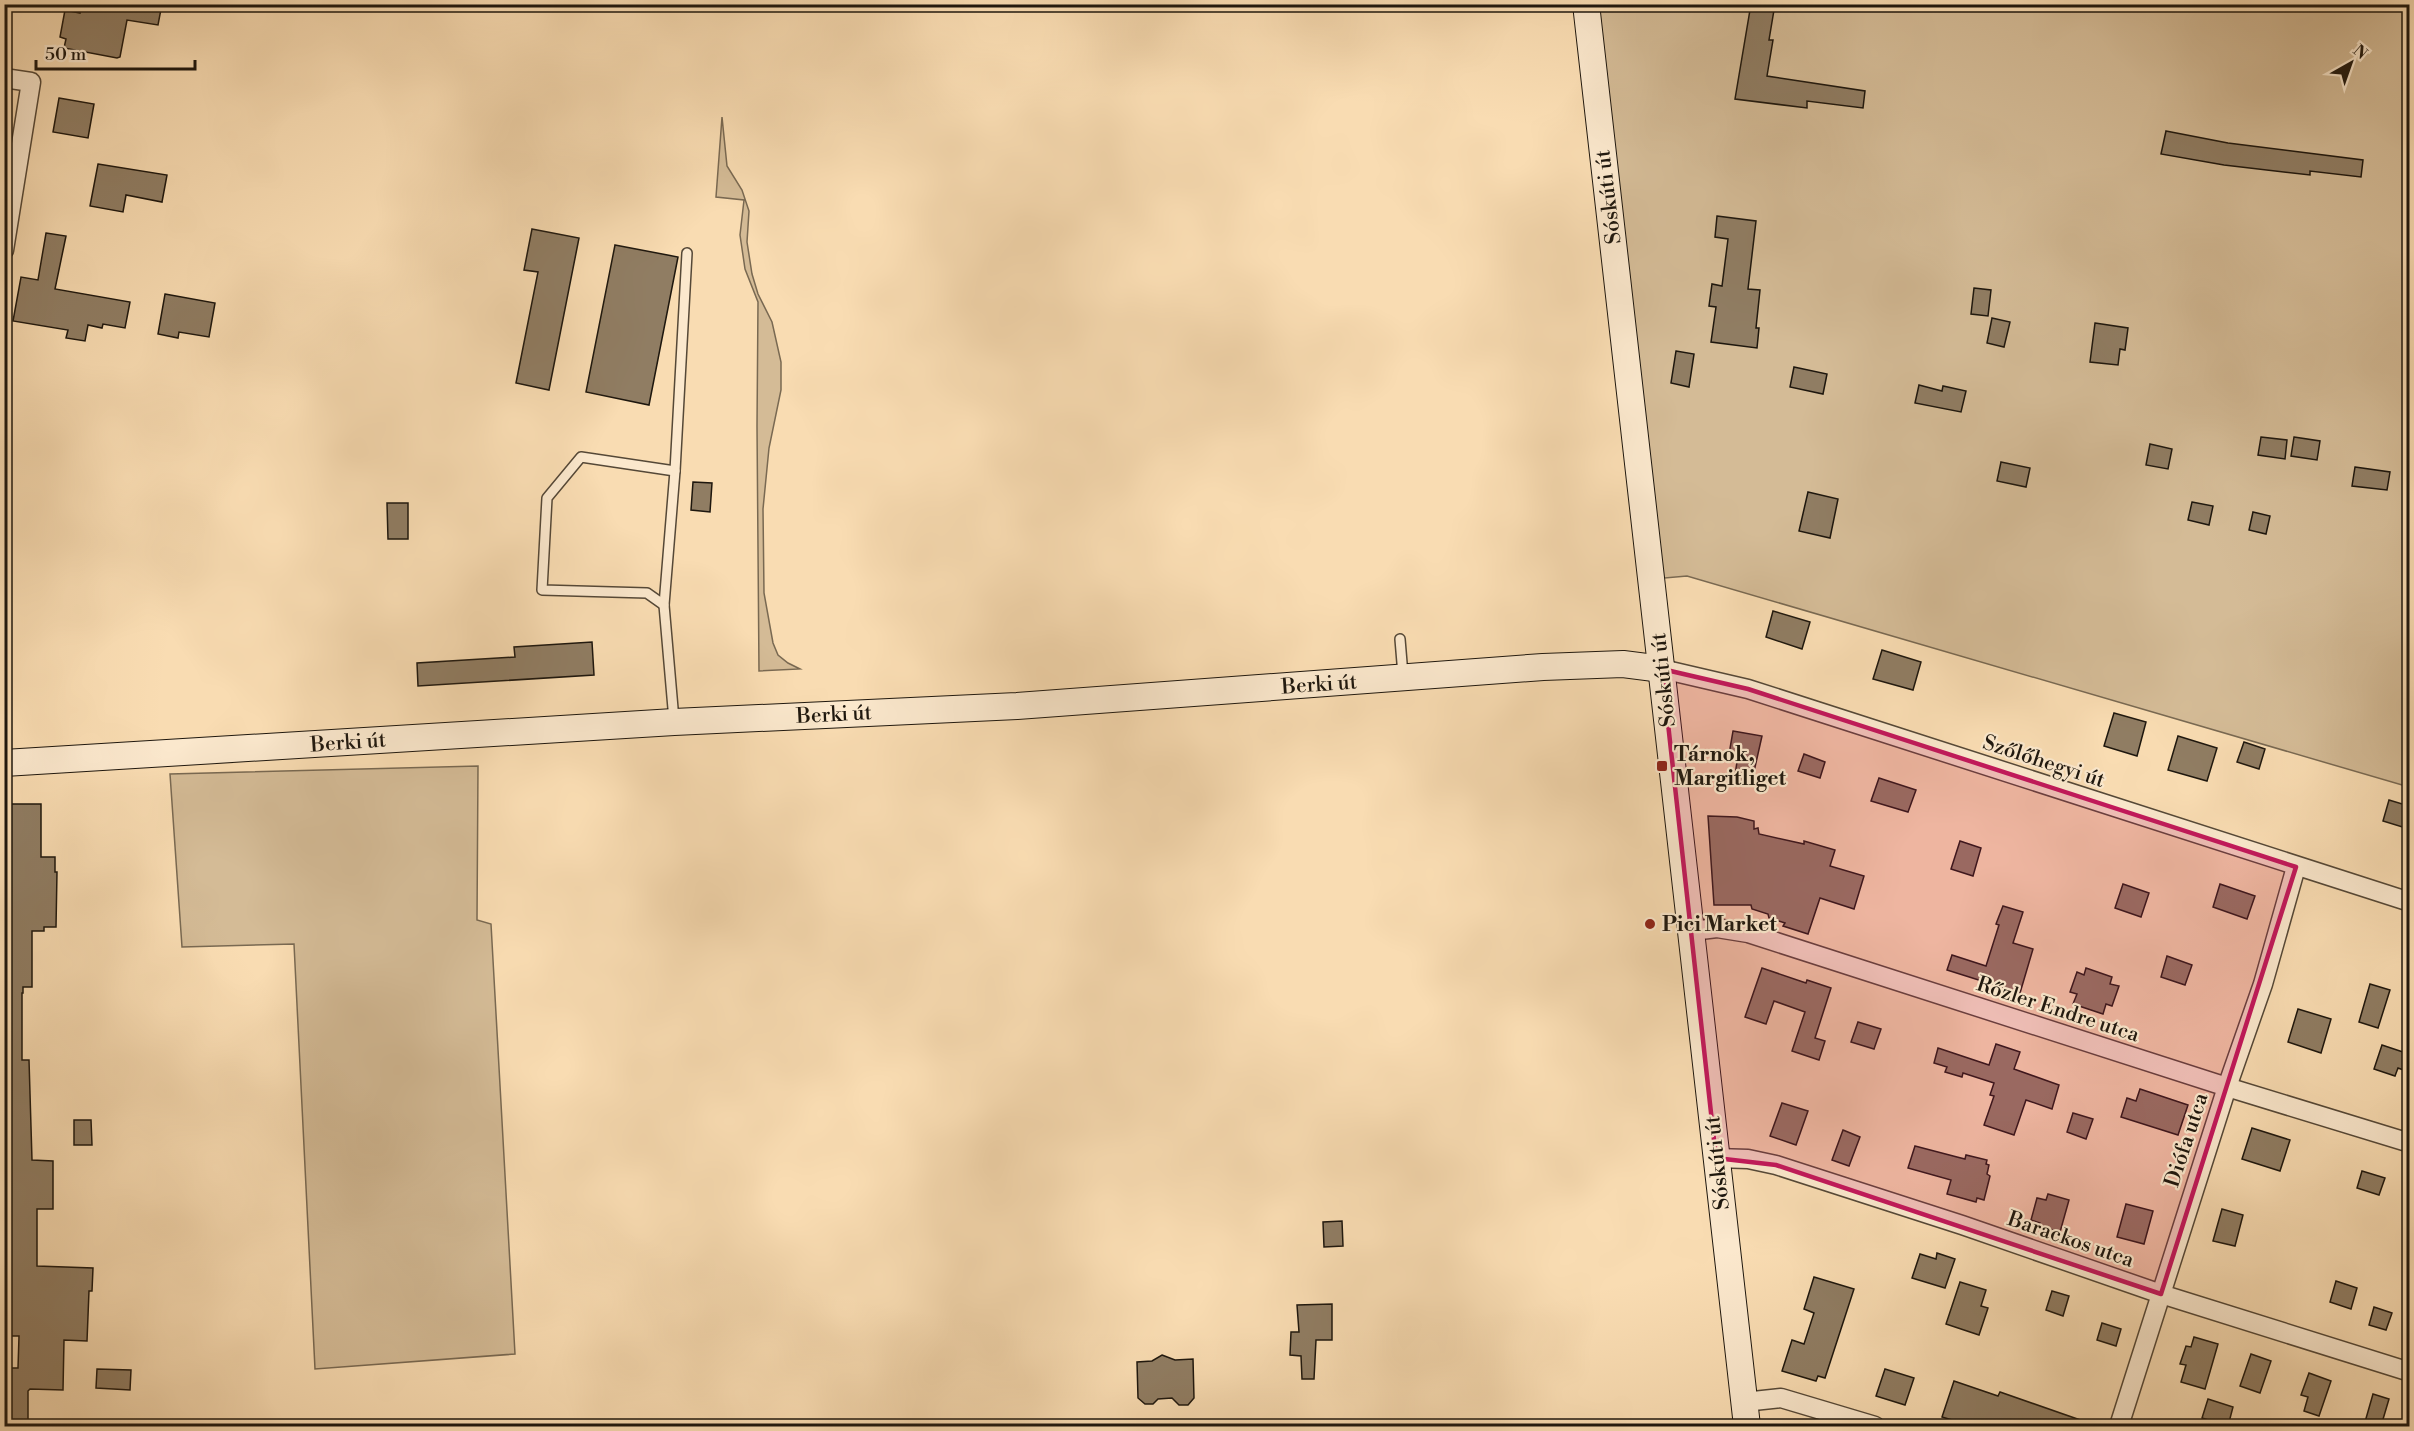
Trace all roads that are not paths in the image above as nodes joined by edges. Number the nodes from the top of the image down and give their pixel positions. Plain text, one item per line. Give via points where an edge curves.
1 (1586, 4) edge
2 (4, 78) edge
3 (4, 250) edge
4 (687, 253) dead end
5 (675, 471) junction
6 (664, 605) junction
7 (1400, 639) dead end
8 (1662, 669) junction
9 (1403, 678) junction
10 (674, 722) junction
11 (4, 763) edge
12 (2296, 867) junction
13 (2409, 902) edge
14 (1692, 931) junction
15 (2227, 1087) junction
16 (2409, 1143) edge
17 (1716, 1158) junction
18 (2161, 1294) junction
19 (2409, 1372) edge
20 (1746, 1414) edge
21 (1875, 1426) edge
22 (2119, 1426) edge

1 - 8 street, Sóskúti út
2 - 3 street via 31,82
4 - 5 lane
5 - 6 lane
5 - 6 lane via 581,457 547,498 542,590 647,593
6 - 10 lane
7 - 9 lane
8 - 9 street, Berki út via 1611,664
8 - 12 street, Szőlőhegyi út via 1748,689
8 - 14 street, Sóskúti út
9 - 10 street, Berki út via 1017,706
10 - 11 street, Berki út
12 - 13 street, Szőlőhegyi út
12 - 15 street, Diófa utca via 2263,984
14 - 15 street, Rőzler Endre utca via 1717,928 1748,933
14 - 17 street, Sóskúti út
15 - 16 street, Rőzler Endre utca
15 - 18 street, Diófa utca
17 - 18 street, Barackos utca via 1776,1165
17 - 20 street, Sóskúti út
18 - 19 street, Barackos utca
18 - 22 street, Diófa utca
20 - 21 street via 1782,1398

